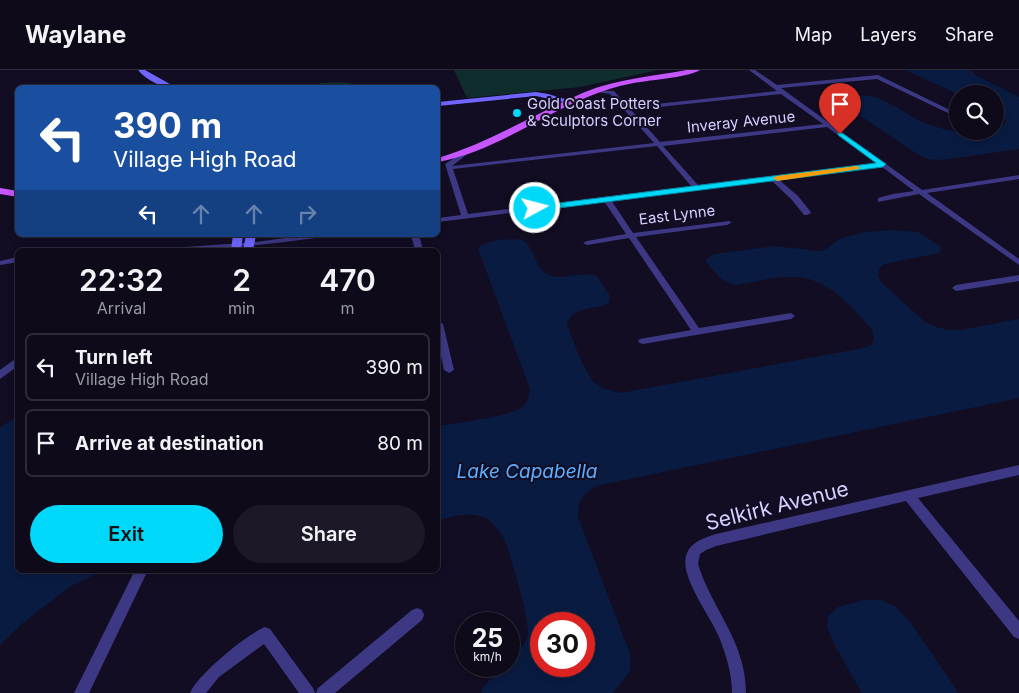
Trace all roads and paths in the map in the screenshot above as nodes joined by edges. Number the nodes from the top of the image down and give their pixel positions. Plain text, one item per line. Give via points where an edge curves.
1 (141, 70) edge
2 (150, 70) edge
3 (676, 70) edge
4 (698, 70) edge
5 (752, 70) edge
6 (168, 85) edge
7 (177, 85) edge
8 (775, 87) junction
9 (612, 89) junction
10 (782, 92) junction
11 (562, 99) junction
12 (571, 102) junction
13 (440, 104) edge
14 (627, 109) junction
15 (949, 112) edge
16 (828, 125) junction
17 (658, 144) junction
18 (477, 147) junction
19 (440, 153) edge
20 (440, 160) edge
21 (440, 162) edge
22 (883, 164) junction
23 (448, 168) junction
24 (1019, 177) edge
25 (774, 179) junction
26 (698, 188) junction
27 (920, 192) junction
28 (15, 195) edge
29 (1, 197) edge
30 (15, 199) edge
31 (606, 200) junction
32 (881, 200) dead end
33 (807, 213) dead end
34 (465, 217) junction
35 (440, 220) edge
36 (727, 223) dead end
37 (630, 235) junction
38 (305, 237) edge
39 (237, 243) edge
40 (250, 243) edge
41 (587, 243) dead end
42 (190, 248) edge
43 (15, 260) edge
44 (0, 263) edge
45 (1019, 263) edge
46 (1019, 278) edge
47 (956, 288) dead end
48 (791, 316) dead end
49 (696, 331) junction
50 (440, 332) edge
51 (644, 341) dead end
52 (15, 362) edge
53 (449, 370) dead end
54 (0, 375) edge
55 (1019, 470) edge
56 (908, 495) junction
57 (140, 573) edge
58 (417, 615) dead end
59 (1019, 632) edge
60 (81, 693) edge
61 (198, 693) edge
62 (308, 693) edge
63 (323, 693) edge
64 (739, 693) edge

1 - 6 main road
2 - 7 main road
3 - 11 main road via 600,85
4 - 9 main road
5 - 8 street
8 - 10 street
8 - 15 street via 878,77
9 - 12 main road via 595,91
9 - 14 street
10 - 14 street
10 - 16 street
11 - 12 main road
11 - 13 main road via 536,94
11 - 19 main road via 485,138
12 - 18 main road
14 - 17 street
16 - 17 street, Inveray Avenue
16 - 22 street
17 - 23 street, Inveray Avenue
17 - 26 street
18 - 20 main road
18 - 23 street via 449,162
21 - 23 street
22 - 25 street
22 - 27 street
23 - 34 street
24 - 27 street
25 - 26 street
25 - 33 street
26 - 31 street
27 - 32 street
27 - 45 street
28 - 29 main road
29 - 30 main road
31 - 34 street
31 - 37 street
34 - 35 street
36 - 37 street, East Lynne
37 - 41 street, East Lynne
37 - 49 street
38 - 40 street
39 - 40 street
39 - 42 street
43 - 44 street
46 - 47 street
48 - 49 street
49 - 51 street
50 - 53 street
52 - 54 street
55 - 56 street, Selkirk Avenue
56 - 59 street
56 - 64 street, Selkirk Avenue via 716,540 696,549 692,556 694,571 730,648
57 - 60 street
58 - 63 street
61 - 62 street via 214,672 265,634

